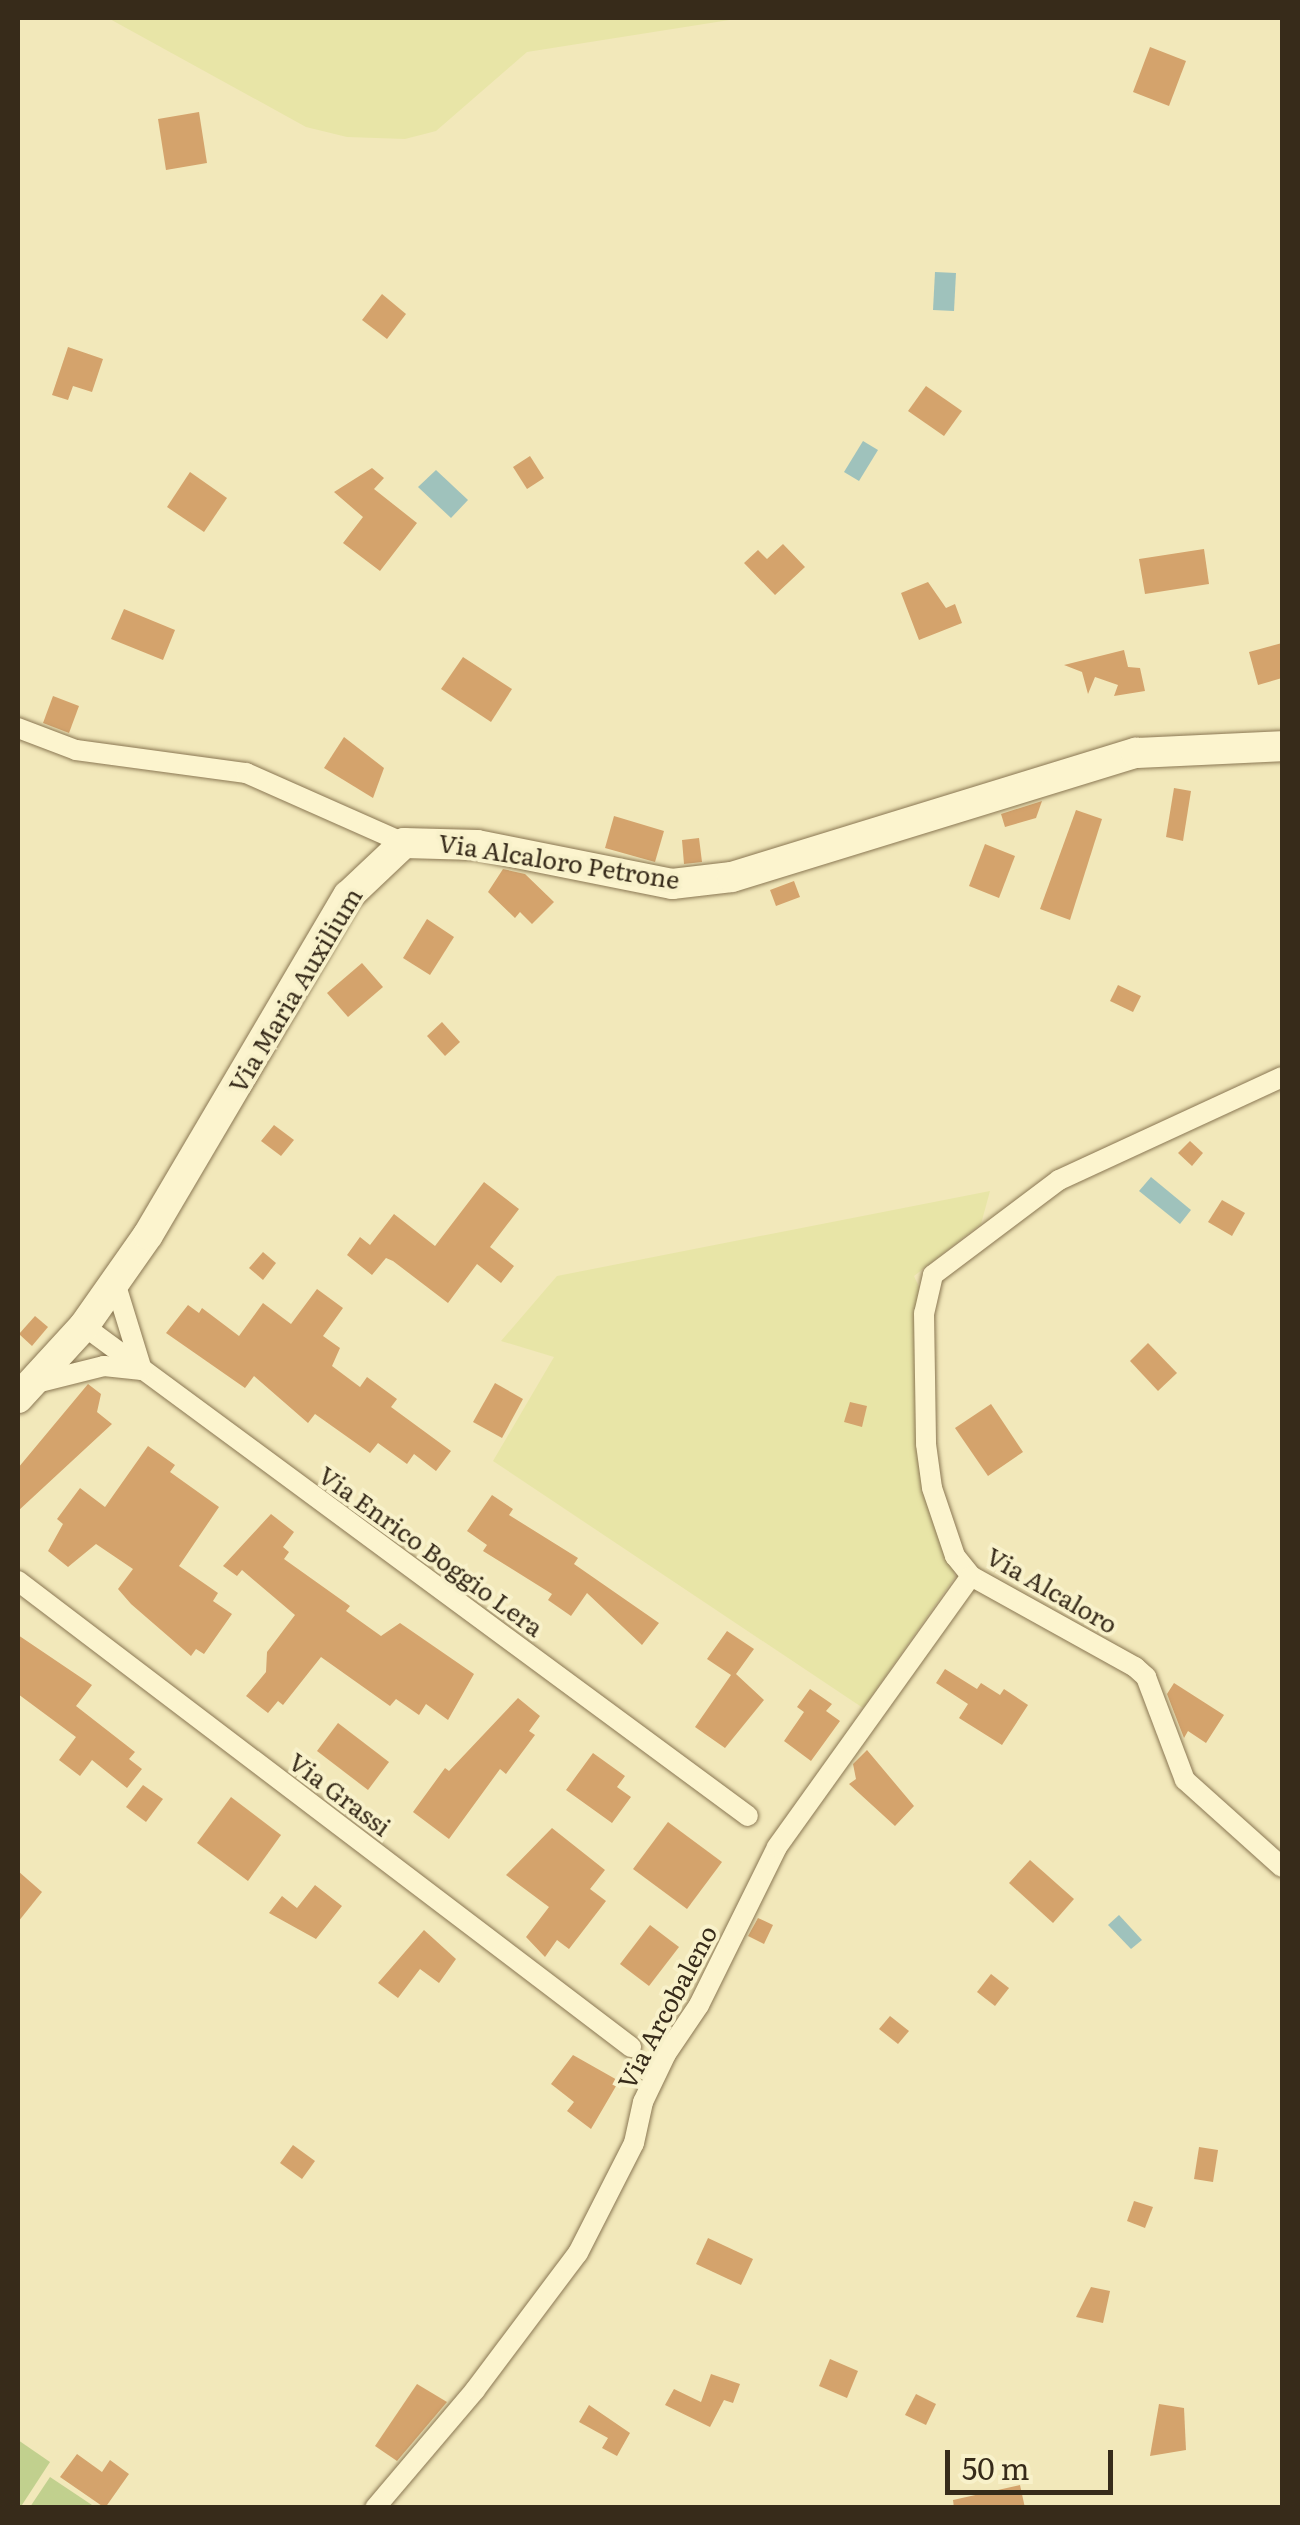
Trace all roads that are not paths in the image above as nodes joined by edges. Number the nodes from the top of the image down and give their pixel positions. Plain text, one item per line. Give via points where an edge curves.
1 (18, 728) edge
2 (1282, 746) edge
3 (404, 843) junction
4 (1282, 1077) edge
5 (115, 1282) junction
6 (84, 1326) junction
7 (142, 1370) junction
8 (23, 1392) edge
9 (970, 1576) junction
10 (18, 1581) edge
11 (748, 1816) dead end
12 (1282, 1867) edge
13 (631, 2047) dead end
14 (375, 2508) edge

1 - 3 street, Via Alcaloro Petrone via 76,750 246,773
2 - 3 street, Via Alcaloro Petrone via 1136,753 732,877 672,884 477,845
3 - 5 street, Via Maria Auxilium via 348,896
4 - 9 street, Via Alcaloro via 1060,1180 933,1275 932,1488 944,1535
5 - 6 street, Via Maria Auxilium
5 - 7 street
6 - 7 street, Via Enrico Boggio Lera
6 - 8 street, Via Maria Auxilium
7 - 8 street via 104,1366
7 - 11 street, Via Enrico Boggio Lera
9 - 12 street, Via Alcaloro via 1146,1677 1185,1780
9 - 14 street, Via Arcobaleno via 778,1847 699,2005 666,2054 643,2102 634,2143 578,2253
10 - 13 street, Via Grassi

